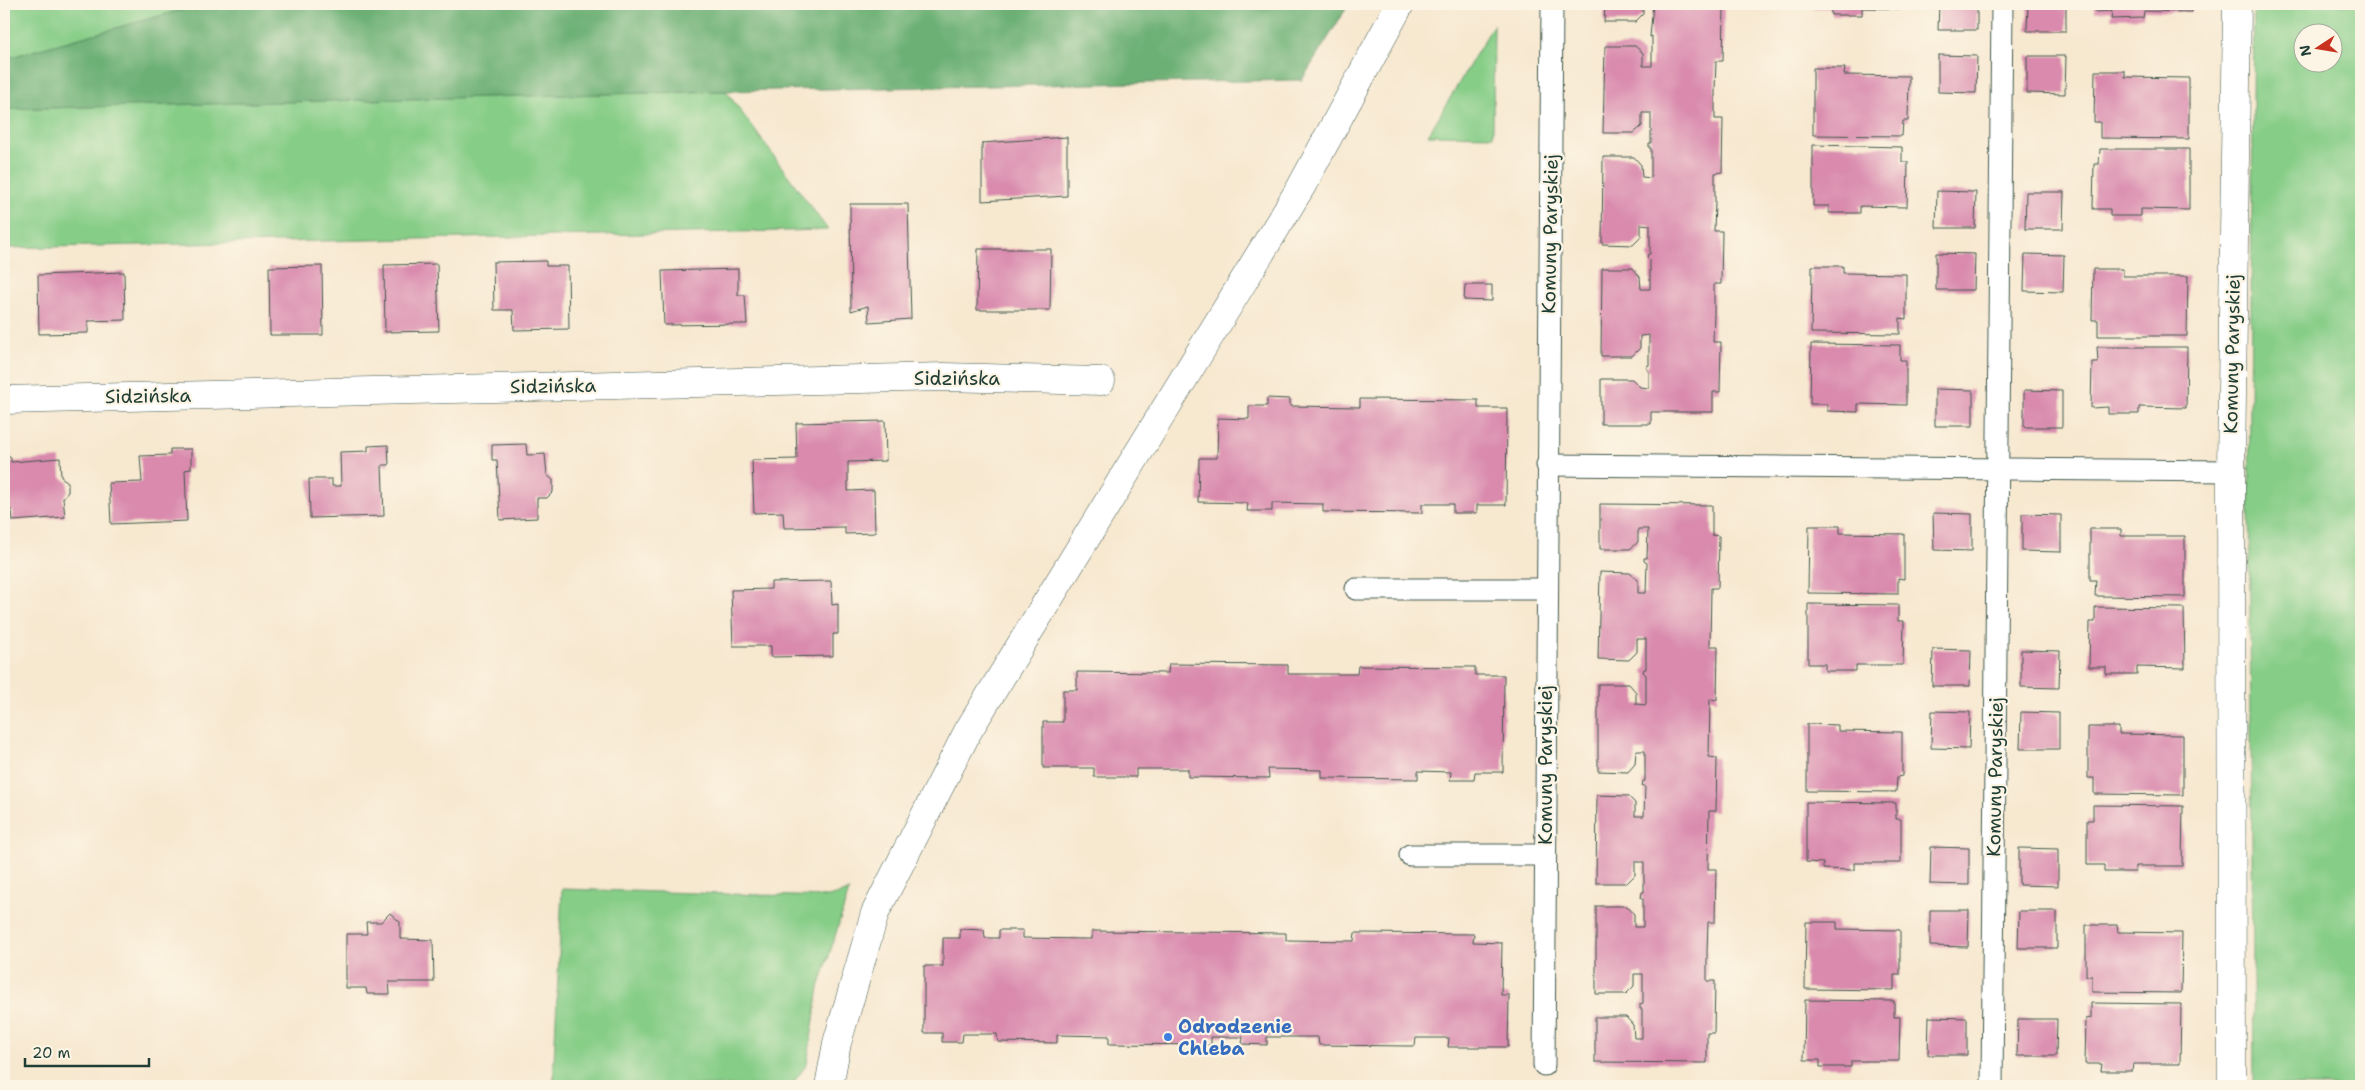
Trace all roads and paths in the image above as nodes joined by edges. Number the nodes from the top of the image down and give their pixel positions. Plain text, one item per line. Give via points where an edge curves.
1 (1400, 4) edge
2 (1552, 4) edge
3 (2002, 4) edge
4 (2237, 4) edge
5 (1101, 381) dead end
6 (4, 400) edge
7 (1547, 465) junction
8 (1998, 468) junction
9 (2231, 470) junction
10 (1356, 589) dead end
11 (1546, 589) junction
12 (1410, 855) dead end
13 (1545, 855) junction
14 (1544, 1065) dead end
15 (829, 1086) edge
16 (1992, 1086) edge
17 (2232, 1086) edge

1 - 15 street via 1301,187 968,731 875,913
2 - 7 lane, Komuny Paryskiej
3 - 8 lane, Komuny Paryskiej
4 - 9 street, Komuny Paryskiej
5 - 6 street, Sidzińska via 944,377
7 - 8 lane
7 - 11 lane, Komuny Paryskiej
8 - 9 lane
8 - 16 lane, Komuny Paryskiej
9 - 17 street, Komuny Paryskiej
10 - 11 lane
11 - 13 lane, Komuny Paryskiej
12 - 13 lane
13 - 14 lane, Komuny Paryskiej

